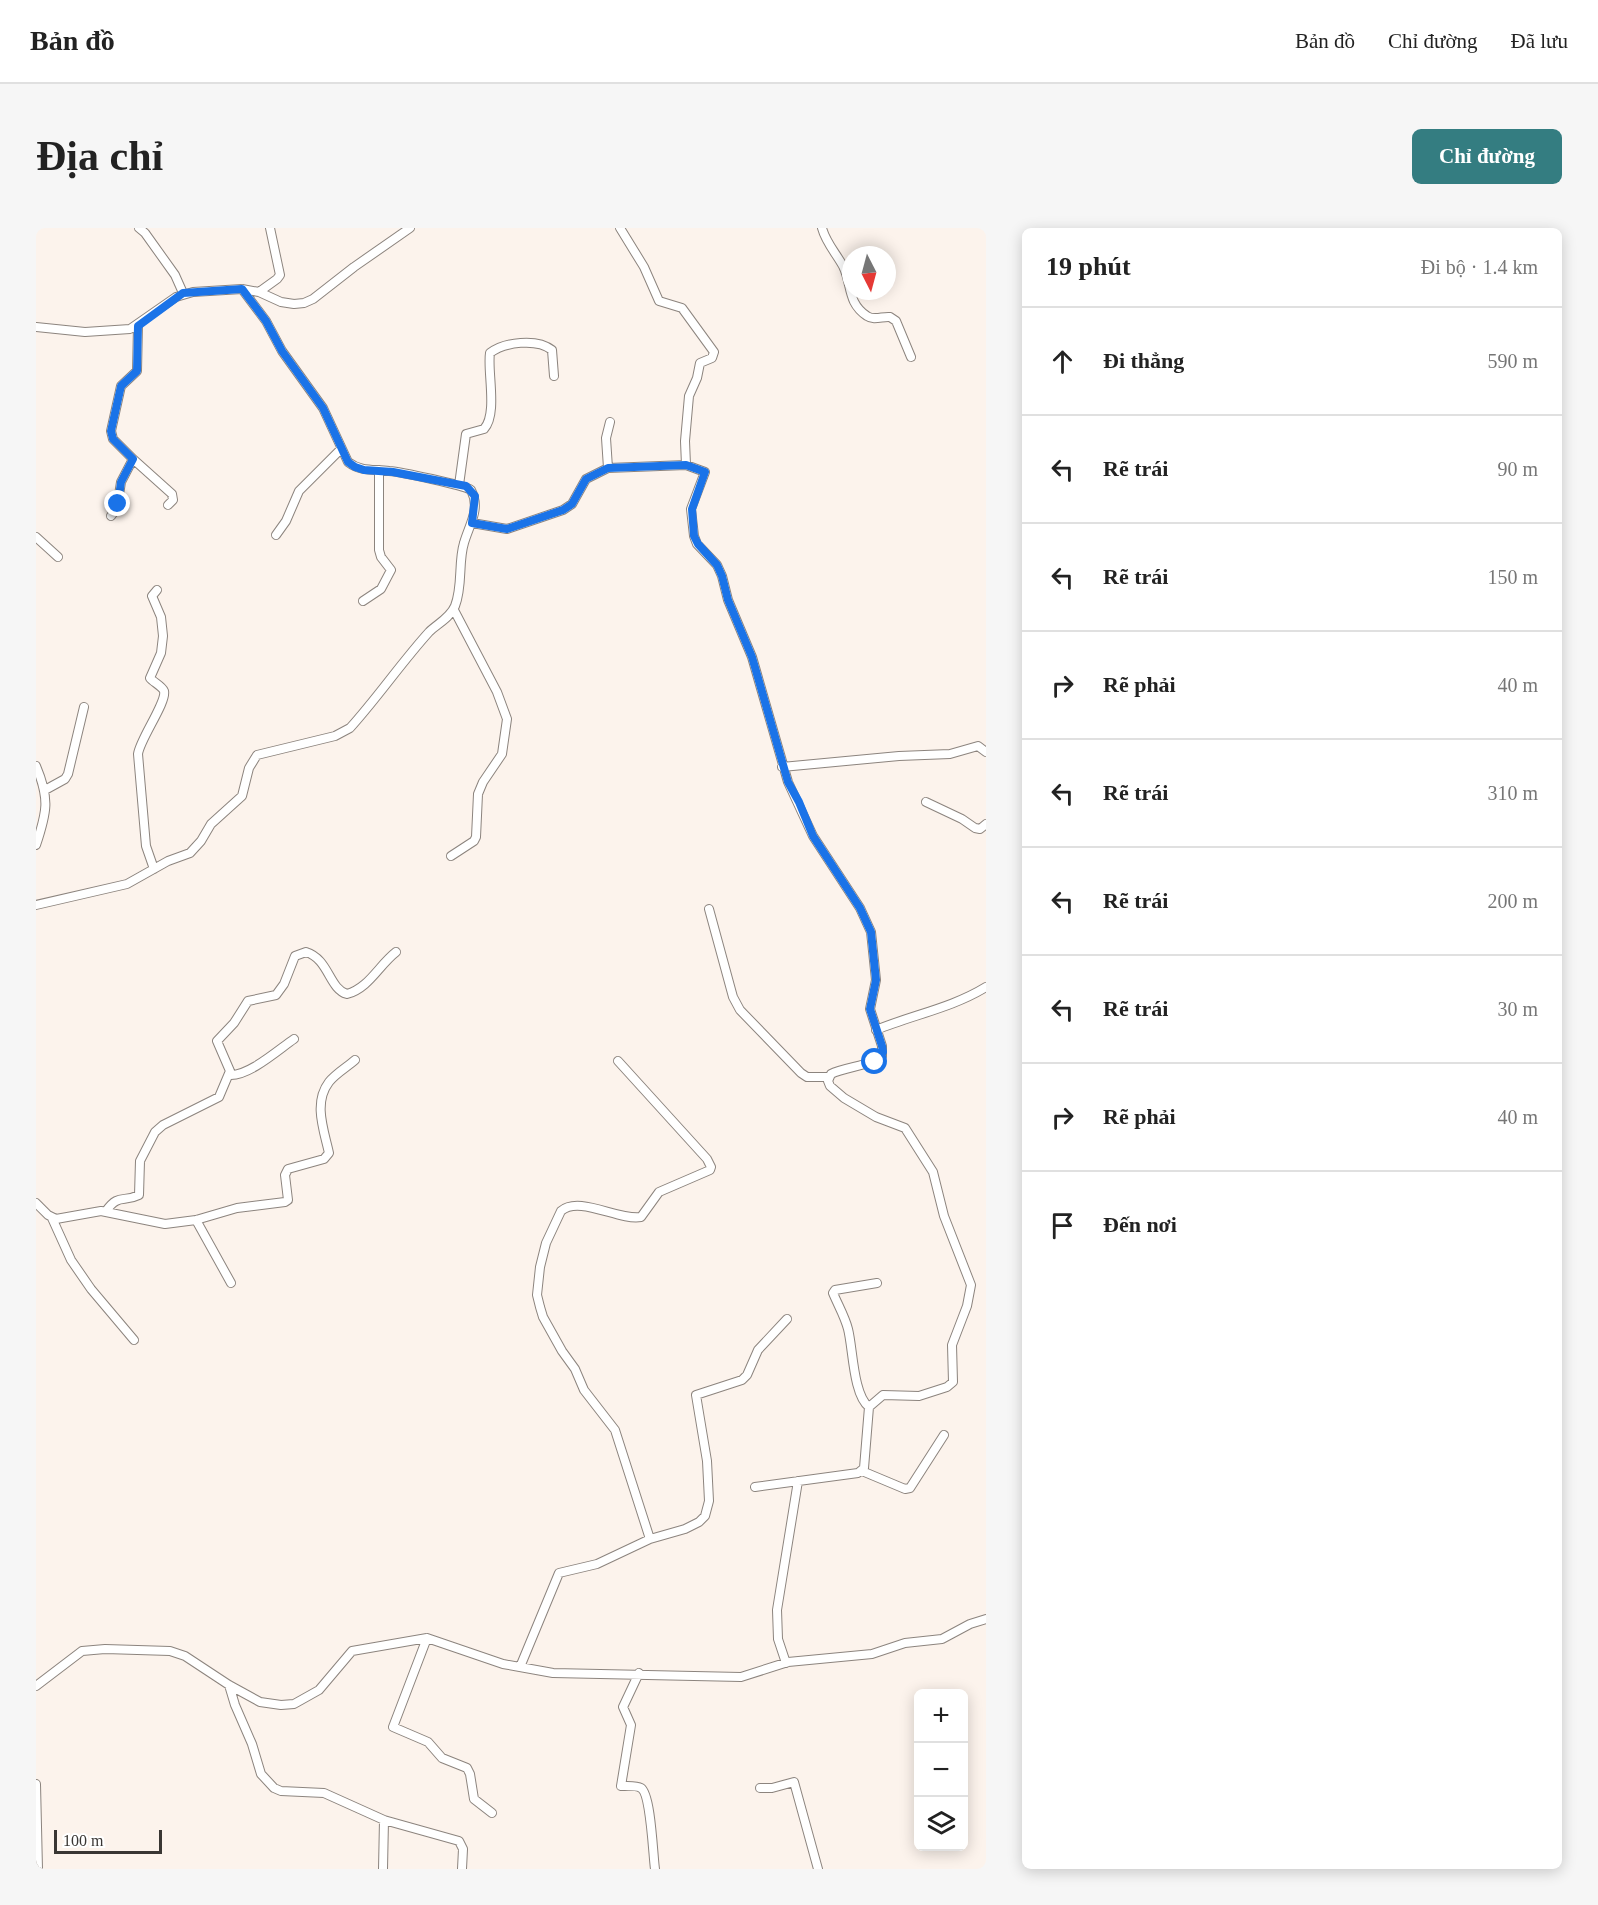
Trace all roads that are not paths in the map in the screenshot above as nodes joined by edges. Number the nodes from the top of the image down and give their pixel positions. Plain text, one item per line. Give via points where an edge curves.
1 (139, 228) edge
2 (270, 228) edge
3 (410, 228) edge
4 (620, 228) edge
5 (822, 228) edge
6 (242, 289) junction
7 (259, 292) junction
8 (183, 293) junction
9 (138, 326) junction
10 (36, 327) edge
11 (910, 357) dead end
12 (554, 376) dead end
13 (610, 423) dead end
14 (341, 449) junction
15 (133, 459) junction
16 (686, 465) junction
17 (608, 468) junction
18 (379, 470) junction
19 (459, 485) junction
20 (168, 506) dead end
21 (111, 516) dead end
22 (472, 523) junction
23 (276, 535) dead end
24 (40, 540) edge
25 (36, 550) edge
26 (58, 557) dead end
27 (156, 590) dead end
28 (363, 601) dead end
29 (454, 610) junction
30 (84, 707) dead end
31 (986, 752) edge
32 (36, 766) edge
33 (782, 767) junction
34 (45, 790) junction
35 (926, 802) dead end
36 (986, 824) edge
37 (36, 844) edge
38 (451, 856) dead end
39 (154, 869) junction
40 (36, 905) edge
41 (709, 909) dead end
42 (396, 952) dead end
43 (986, 987) edge
44 (876, 1030) junction
45 (294, 1039) dead end
46 (355, 1060) dead end
47 (618, 1061) dead end
48 (230, 1075) junction
49 (829, 1077) junction
50 (36, 1203) edge
51 (106, 1211) junction
52 (52, 1218) junction
53 (196, 1221) junction
54 (231, 1283) dead end
55 (877, 1283) dead end
56 (787, 1319) dead end
57 (134, 1340) dead end
58 (869, 1407) junction
59 (944, 1435) dead end
60 (862, 1471) junction
61 (798, 1481) junction
62 (754, 1487) dead end
63 (650, 1539) junction
64 (986, 1619) edge
65 (427, 1638) junction
66 (786, 1663) junction
67 (520, 1667) junction
68 (639, 1673) junction
69 (229, 1685) junction
70 (36, 1686) edge
71 (36, 1784) edge
72 (760, 1788) dead end
73 (492, 1813) dead end
74 (384, 1820) junction
75 (38, 1869) edge
76 (383, 1869) edge
77 (462, 1869) edge
78 (655, 1869) edge
79 (819, 1869) edge

1 - 8 street via 175,274
2 - 7 street via 280,275
3 - 7 street via 314,299 294,304
4 - 16 street via 659,301 682,308 714,352 712,358 700,363 689,396
5 - 11 street via 845,270 851,297 866,316 890,316 896,321
6 - 7 street
6 - 8 street
6 - 14 street via 323,408
8 - 9 street
9 - 10 street via 122,331 85,332
9 - 15 street via 137,371 121,386 111,431 113,439
12 - 19 street via 552,350 545,346 514,345 490,353 489,422 484,429 466,434
13 - 17 street via 606,438
14 - 18 street via 355,467
14 - 23 street via 299,491
15 - 20 street via 171,495
15 - 21 street
16 - 17 street
16 - 33 street via 705,472 692,509 694,536 720,570 752,657
17 - 22 street via 586,479 572,504 563,510 507,529
18 - 19 street
18 - 28 street via 379,550 391,570 381,589
19 - 22 street via 466,486 475,496
22 - 29 street via 463,546
24 - 25 street
24 - 26 street
27 - 39 street via 152,596 161,616 163,645 150,678 163,688 164,695 138,754 146,846
29 - 38 street via 507,719 501,754 478,794 476,837
29 - 39 street via 429,633 350,728 336,736 257,755 249,768 242,796 211,824 196,848
30 - 34 street via 68,774
31 - 33 street via 978,746 950,754
32 - 34 street
33 - 44 street via 813,836 871,932 876,980 870,1009
34 - 37 street via 45,818
35 - 36 street via 975,828
39 - 40 street via 121,887
41 - 49 street via 740,1010 801,1073 807,1077
42 - 48 street via 374,977 347,994 339,991 318,958 306,952 295,956 280,990 269,997 248,1001 217,1041
43 - 44 street
44 - 49 street via 883,1052 879,1060 842,1069
45 - 48 street via 258,1064
46 - 53 street via 329,1082 322,1097 321,1118 328,1157 288,1169 288,1200 237,1208
47 - 63 street via 706,1159 710,1170 659,1192 641,1217 565,1207 546,1244 537,1295 543,1317 584,1390 615,1430
48 - 51 street via 215,1100 155,1132 140,1161 139,1195 117,1200
49 - 58 street via 830,1086 844,1098 909,1132 933,1172 944,1216 971,1285 952,1345 951,1385 913,1397 884,1395
50 - 52 street
51 - 52 street
51 - 53 street via 165,1224
52 - 57 street via 71,1260
53 - 54 street
55 - 58 street via 833,1291 848,1326 853,1364
56 - 63 street via 758,1350 747,1376 696,1395 707,1461 708,1510 693,1525
58 - 60 street
59 - 60 street via 910,1488
60 - 61 street
61 - 62 street
61 - 66 street via 777,1610 778,1639
63 - 67 street via 597,1564 559,1574
64 - 66 street via 942,1639 905,1643 872,1654
65 - 67 street
65 - 69 street via 352,1651 319,1690 294,1704 270,1705
65 - 73 street via 393,1727 428,1742 442,1758 467,1768 474,1799
66 - 68 street via 741,1677
67 - 68 street via 564,1674
68 - 78 street via 623,1707 631,1725 621,1786 639,1787 645,1792
69 - 70 street via 178,1653 89,1649 76,1654
69 - 74 street via 261,1774 274,1788 324,1793
71 - 75 street
72 - 79 street via 794,1782
74 - 76 street
74 - 77 street via 459,1841 464,1849

